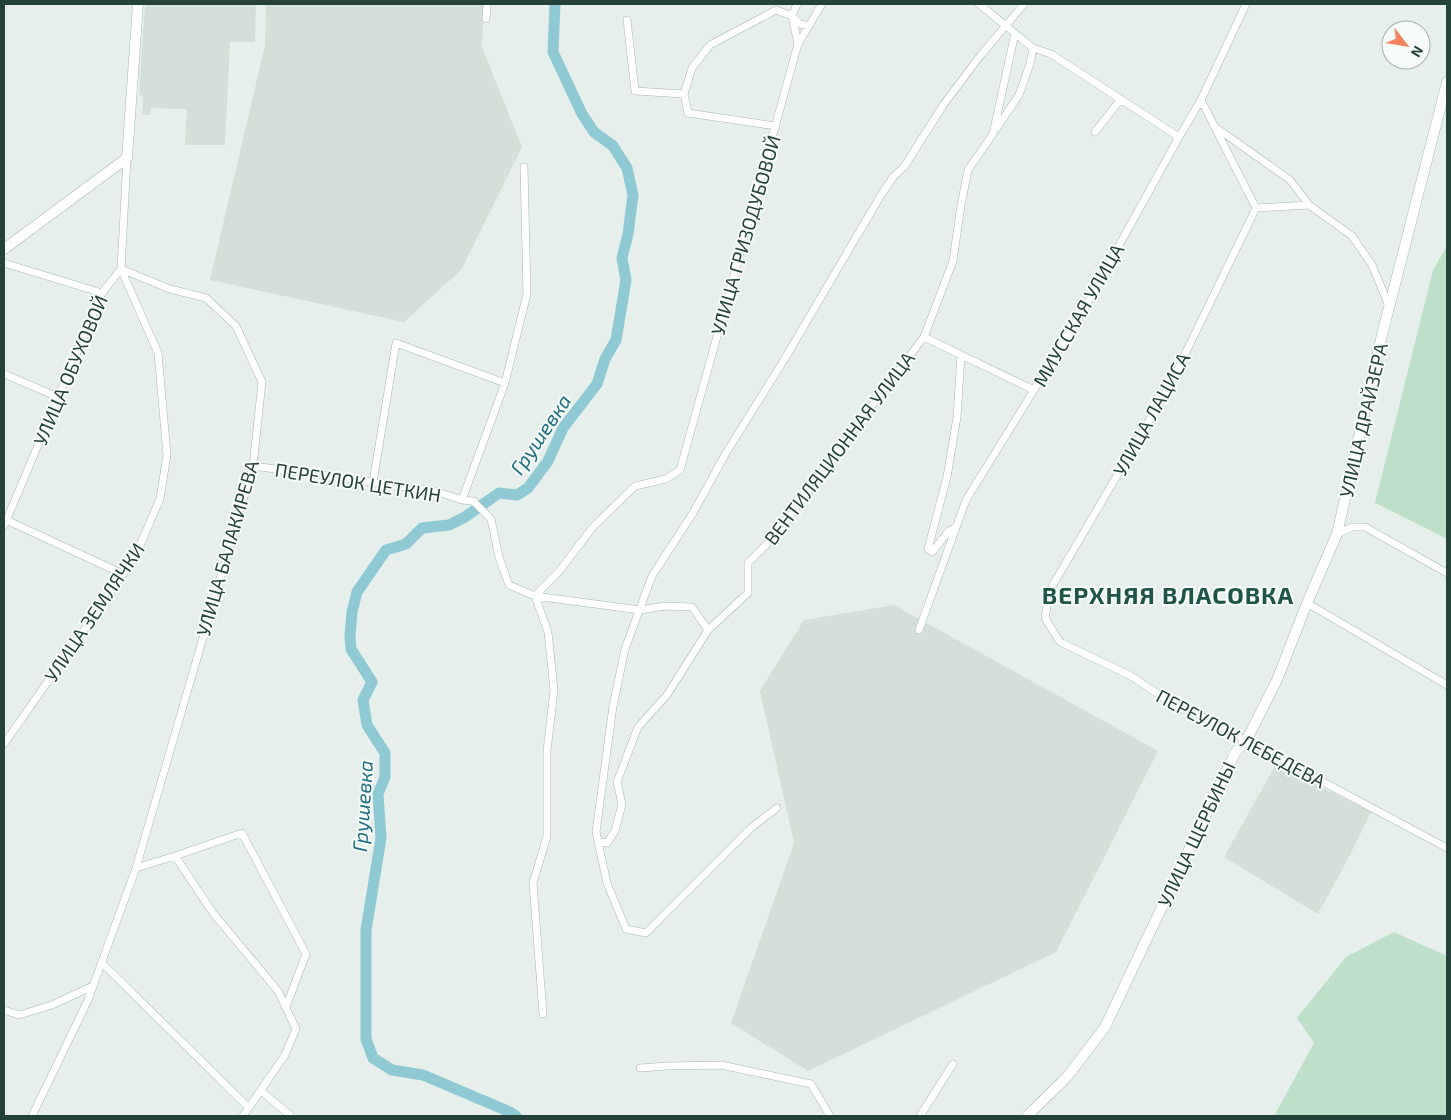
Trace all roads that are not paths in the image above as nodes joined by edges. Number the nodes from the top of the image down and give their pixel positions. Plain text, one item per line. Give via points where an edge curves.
1 (138, 4) edge
2 (487, 4) edge
3 (796, 4) edge
4 (822, 4) edge
5 (979, 4) edge
6 (1024, 4) edge
7 (1246, 4) edge
8 (792, 16) junction
9 (486, 19) dead end
10 (627, 20) dead end
11 (1006, 25) junction
12 (809, 26) junction
13 (1014, 33) junction
14 (798, 44) junction
15 (1033, 48) junction
16 (1447, 82) edge
17 (684, 94) junction
18 (1121, 99) junction
19 (1201, 100) junction
20 (776, 126) junction
21 (1216, 128) junction
22 (1095, 132) dead end
23 (994, 134) junction
24 (1179, 137) junction
25 (127, 158) junction
26 (524, 167) dead end
27 (1310, 205) junction
28 (1256, 208) junction
29 (4, 248) edge
30 (4, 263) edge
31 (121, 269) junction
32 (102, 293) junction
33 (1389, 307) junction
34 (924, 337) junction
35 (961, 355) junction
36 (4, 374) edge
37 (505, 383) junction
38 (1034, 390) junction
39 (58, 397) junction
40 (253, 466) junction
41 (373, 482) junction
42 (462, 500) junction
43 (5, 521) edge
44 (956, 527) junction
45 (1337, 534) junction
46 (1447, 573) edge
47 (123, 574) junction
48 (535, 596) junction
49 (1307, 603) junction
50 (640, 610) junction
51 (1045, 618) joint
52 (708, 630) junction
53 (919, 630) dead end
54 (1447, 685) edge
55 (1246, 741) junction
56 (4, 744) edge
57 (777, 808) dead end
58 (598, 842) junction
59 (1447, 848) edge
60 (175, 856) junction
61 (136, 868) junction
62 (102, 963) junction
63 (93, 986) junction
64 (286, 1007) junction
65 (4, 1010) edge
66 (543, 1014) dead end
67 (953, 1064) dead end
68 (640, 1068) dead end
69 (261, 1091) junction
70 (249, 1108) junction
71 (32, 1116) edge
72 (243, 1116) edge
73 (292, 1116) edge
74 (830, 1116) edge
75 (920, 1116) edge
76 (1027, 1116) edge

1 - 25 street
2 - 9 street
3 - 8 street
4 - 12 street, УЛИЦА ГРИЗОДУБОВОЙ
5 - 11 street
6 - 11 street
7 - 19 street, МИУССКАЯ УЛИЦА
8 - 12 street via 800,24
8 - 14 street
8 - 17 street via 776,10 710,45 692,68
10 - 17 street via 635,91
11 - 13 street
11 - 50 street via 944,104 904,167 881,194 693,513 652,576
12 - 14 street, УЛИЦА ГРИЗОДУБОВОЙ
13 - 15 street
13 - 23 street, ВЕНТИЛЯЦИОННАЯ УЛИЦА
14 - 20 street, УЛИЦА ГРИЗОДУБОВОЙ
15 - 18 street via 1051,54
15 - 23 street, ВЕНТИЛЯЦИОННАЯ УЛИЦА via 1019,95
16 - 33 street, УЛИЦА ДРАЙЗЕРА
17 - 20 street via 688,113
18 - 22 street
18 - 24 street
19 - 21 street
19 - 24 street, МИУССКАЯ УЛИЦА
20 - 48 street, УЛИЦА ГРИЗОДУБОВОЙ via 680,470 666,479 635,486 593,527
21 - 27 street via 1290,180
21 - 28 street
23 - 34 street, ВЕНТИЛЯЦИОННАЯ УЛИЦА via 968,170 953,261
24 - 38 street, МИУССКАЯ УЛИЦА via 1084,310
25 - 29 street
25 - 31 street
26 - 37 street via 527,294
27 - 28 street
27 - 33 street via 1352,236 1372,265
28 - 51 street, УЛИЦА ЛАЦИСА via 1170,385 1050,590
30 - 32 street
31 - 32 street, УЛИЦА ОБУХОВОЙ
31 - 40 street, УЛИЦА БАЛАКИРЕВА via 170,289 206,298 236,326 262,382
31 - 47 street, УЛИЦА ЗЕМЛЯЧКИ via 158,353 167,455 160,499 135,557
32 - 39 street, УЛИЦА ОБУХОВОЙ
33 - 45 street, УЛИЦА ДРАЙЗЕРА
34 - 35 street
34 - 52 street, ВЕНТИЛЯЦИОННАЯ УЛИЦА via 780,531 748,564 748,593
35 - 38 street
35 - 44 street via 957,417 947,477 928,550 932,552
36 - 39 street
37 - 41 street via 396,342
37 - 42 street
38 - 44 street, МИУССКАЯ УЛИЦА via 966,500
39 - 43 street, УЛИЦА ОБУХОВОЙ
40 - 41 street, ПЕРЕУЛОК ЦЕТКИН
40 - 61 street, УЛИЦА БАЛАКИРЕВА
41 - 42 street, ПЕРЕУЛОК ЦЕТКИН via 438,492
42 - 48 street, ПЕРЕУЛОК ЦЕТКИН via 473,501 492,519 509,585
43 - 47 street
44 - 53 street, МИУССКАЯ УЛИЦА
45 - 46 street via 1352,527 1365,527
45 - 49 street, УЛИЦА ЩЕРБИНЫ
47 - 56 street, УЛИЦА ЗЕМЛЯЧКИ
48 - 50 street
48 - 66 street via 548,632 554,690 547,751 547,836 533,882
49 - 54 street
49 - 55 street, УЛИЦА ЩЕРБИНЫ via 1277,680
50 - 52 street via 665,606 692,607
50 - 58 street via 625,649 613,706 596,832
51 - 55 street, ПЕРЕУЛОК ЛЕБЕДЕВА via 1060,642 1131,676 1164,698
52 - 58 street, ВЕНТИЛЯЦИОННАЯ УЛИЦА via 667,695 638,727 617,782 622,804 615,831 607,843
55 - 59 street, ПЕРЕУЛОК ЛЕБЕДЕВА
55 - 76 street, УЛИЦА ЩЕРБИНЫ via 1235,753 1105,1026 1067,1077
57 - 58 street via 752,827 646,934 626,929 606,883
60 - 61 street
60 - 64 street via 213,913 278,991
60 - 64 street via 242,833 306,954
61 - 62 street, УЛИЦА БАЛАКИРЕВА
62 - 63 street, УЛИЦА БАЛАКИРЕВА
62 - 70 street
63 - 65 street via 52,1005 19,1015
63 - 71 street, УЛИЦА БАЛАКИРЕВА
64 - 69 street via 296,1029 285,1055
67 - 75 street
68 - 74 street via 721,1066 811,1084
69 - 70 street
69 - 73 street
70 - 72 street

